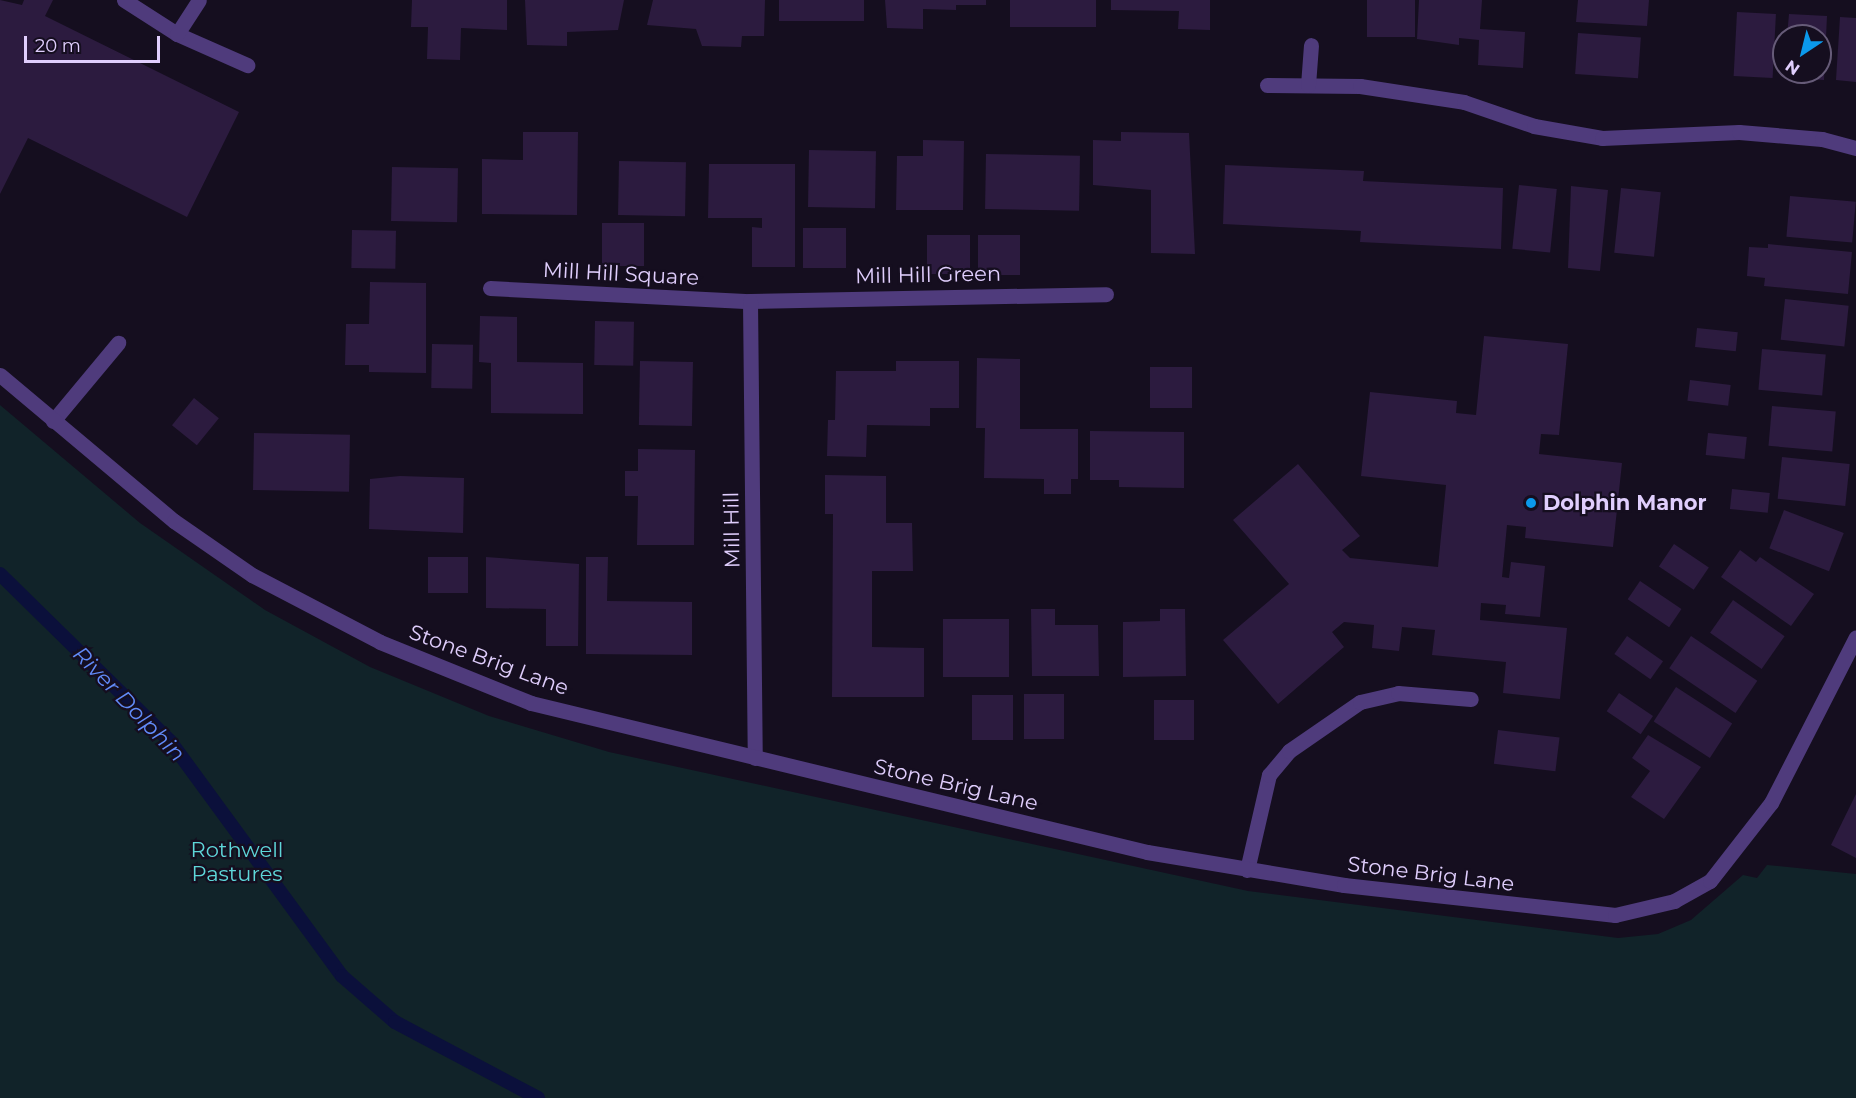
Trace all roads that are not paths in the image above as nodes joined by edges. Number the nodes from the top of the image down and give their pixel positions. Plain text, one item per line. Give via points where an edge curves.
1 (124, 0) edge
2 (199, 0) edge
3 (177, 34) junction
4 (1311, 45) dead end
5 (247, 65) dead end
6 (1267, 85) dead end
7 (1308, 85) junction
8 (1856, 148) edge
9 (490, 288) dead end
10 (1106, 294) dead end
11 (750, 301) junction
12 (118, 344) dead end
13 (0, 375) edge
14 (53, 421) junction
15 (1856, 637) edge
16 (1472, 699) dead end
17 (755, 758) junction
18 (1247, 870) junction

1 - 3 street
2 - 3 street
3 - 5 street
4 - 7 street
6 - 7 street
7 - 8 street via 1360,86 1464,102 1534,126 1602,138 1740,132 1822,139
9 - 11 street, Mill Hill Square
10 - 11 street, Mill Hill Green
11 - 17 street, Mill Hill
12 - 14 street
13 - 14 street, Stone Brig Lane
14 - 17 street, Stone Brig Lane via 174,521 252,575 380,642 531,703
15 - 18 street, Stone Brig Lane via 1764,813 1710,881 1674,901 1615,915
16 - 18 street via 1398,693 1360,702 1289,751 1269,775
17 - 18 street, Stone Brig Lane via 1147,852

